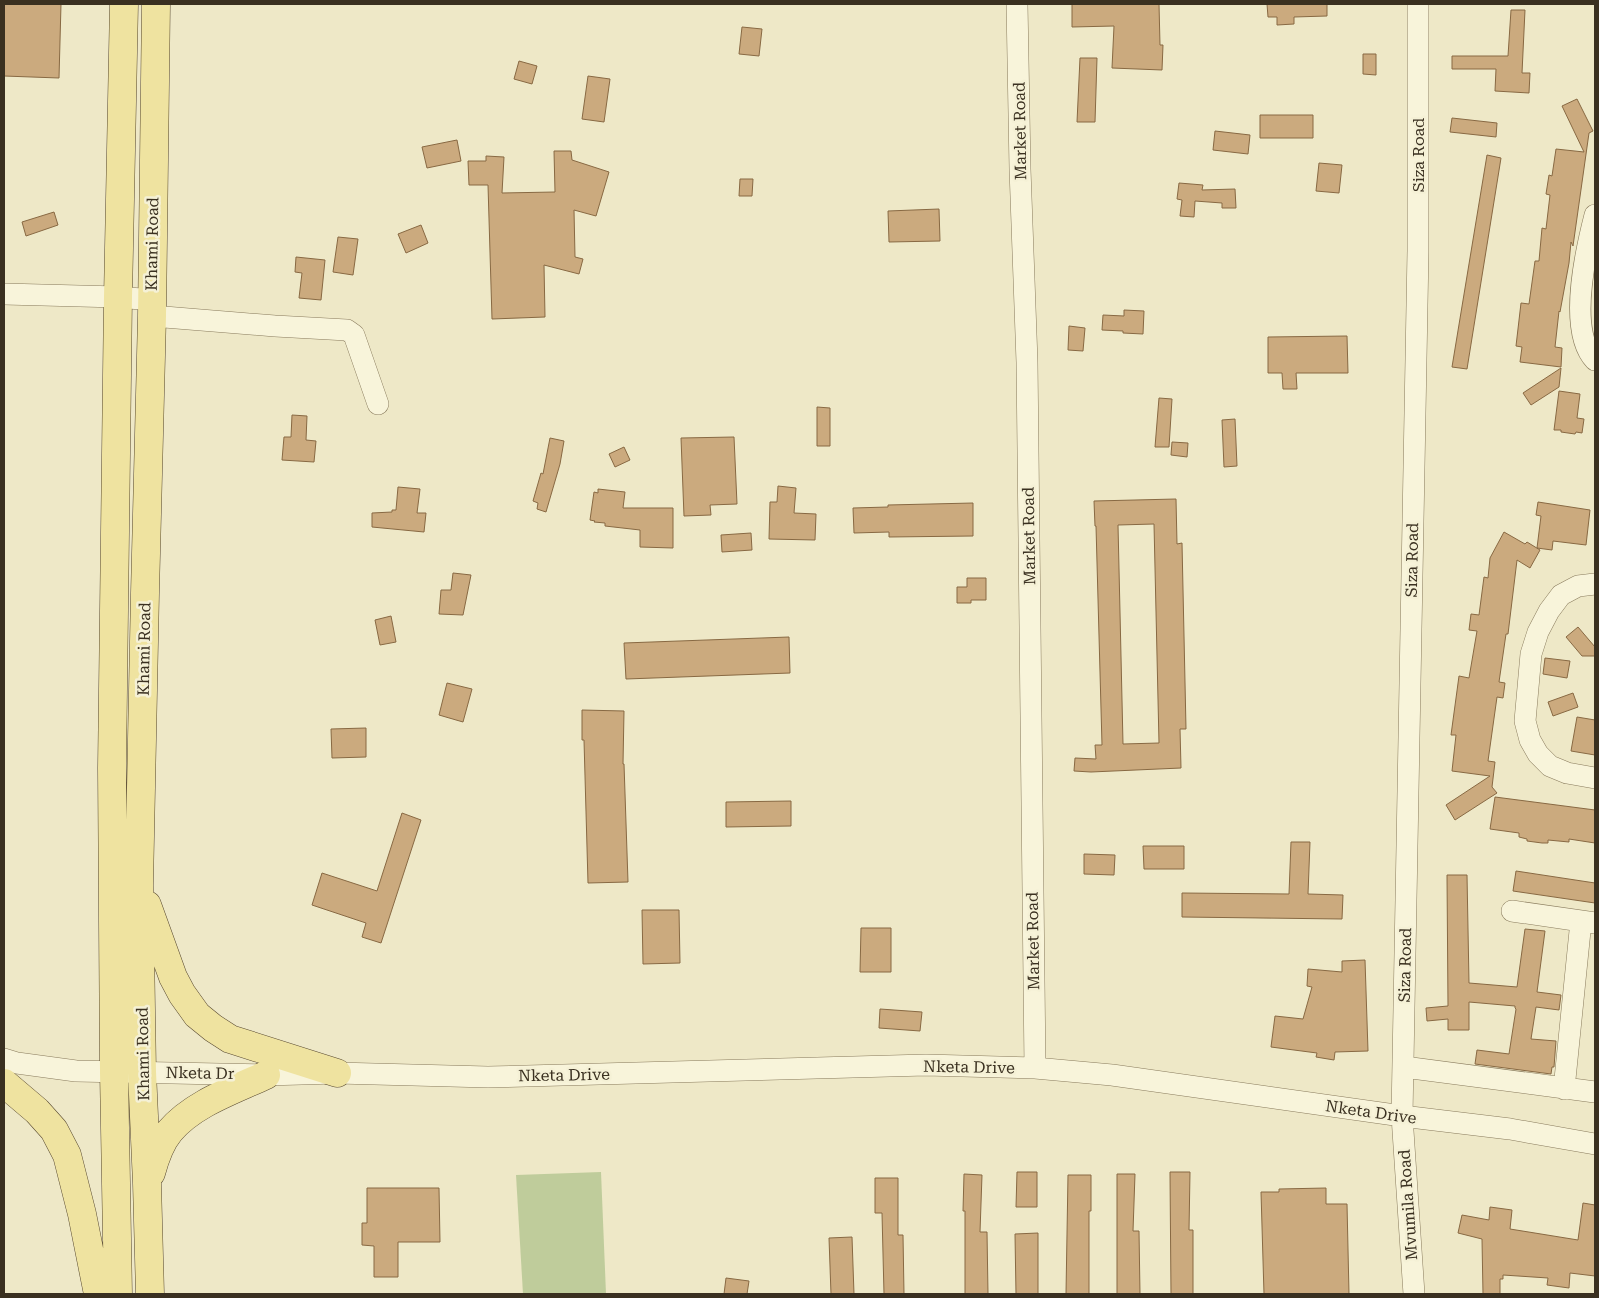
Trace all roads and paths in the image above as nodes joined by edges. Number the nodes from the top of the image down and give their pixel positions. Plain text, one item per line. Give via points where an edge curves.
1 (124, 4) edge
2 (156, 4) edge
3 (1017, 4) edge
4 (1418, 4) edge
5 (1595, 215) edge
6 (4, 294) edge
7 (118, 297) junction
8 (152, 308) junction
9 (1595, 360) edge
10 (378, 404) dead end
11 (1595, 584) edge
12 (1595, 778) edge
13 (139, 885) junction
14 (1512, 911) dead end
15 (1588, 922) edge
16 (4, 1059) edge
17 (1404, 1067) junction
18 (1035, 1068) junction
19 (114, 1072) junction
20 (142, 1072) junction
21 (337, 1073) junction
22 (266, 1075) junction
23 (4, 1083) edge
24 (1564, 1089) junction
25 (1595, 1092) edge
26 (1402, 1116) junction
27 (1595, 1144) edge
28 (147, 1184) junction
29 (98, 1294) edge
30 (118, 1294) edge
31 (150, 1294) edge
32 (1414, 1294) edge

1 - 7 main road, Khami Road
2 - 8 main road, Khami Road
3 - 18 street, Market Road via 1027,362
4 - 17 street, Siza Road via 1418,261
5 - 9 street via 1580,299 1584,338
6 - 7 street
7 - 8 street
7 - 19 main road, Khami Road via 112,768
8 - 10 street via 258,325 346,330 354,335
8 - 13 main road, Khami Road
11 - 12 street via 1578,586 1561,595 1538,632 1531,654 1525,721 1530,740 1550,766
13 - 20 main road, Khami Road
13 - 21 main road via 173,977 198,1015 230,1040
14 - 15 street
15 - 24 street
16 - 19 street, Nketa Dr via 76,1071
17 - 24 street
17 - 26 street, Siza Road
18 - 21 street, Nketa Drive via 926,1065 488,1077
18 - 26 street, Nketa Drive via 1112,1075
19 - 20 street, Nketa Dr
19 - 30 main road, Khami Road
20 - 22 street, Nketa Dr
20 - 28 main road, Khami Road
21 - 22 street, Nketa Dr
22 - 28 main road via 190,1113 171,1131 160,1148
23 - 29 main road via 54,1130 67,1155
24 - 25 street
26 - 27 street, Nketa Drive via 1510,1129
26 - 32 street, Mvumila Road
28 - 31 main road, Khami Road

